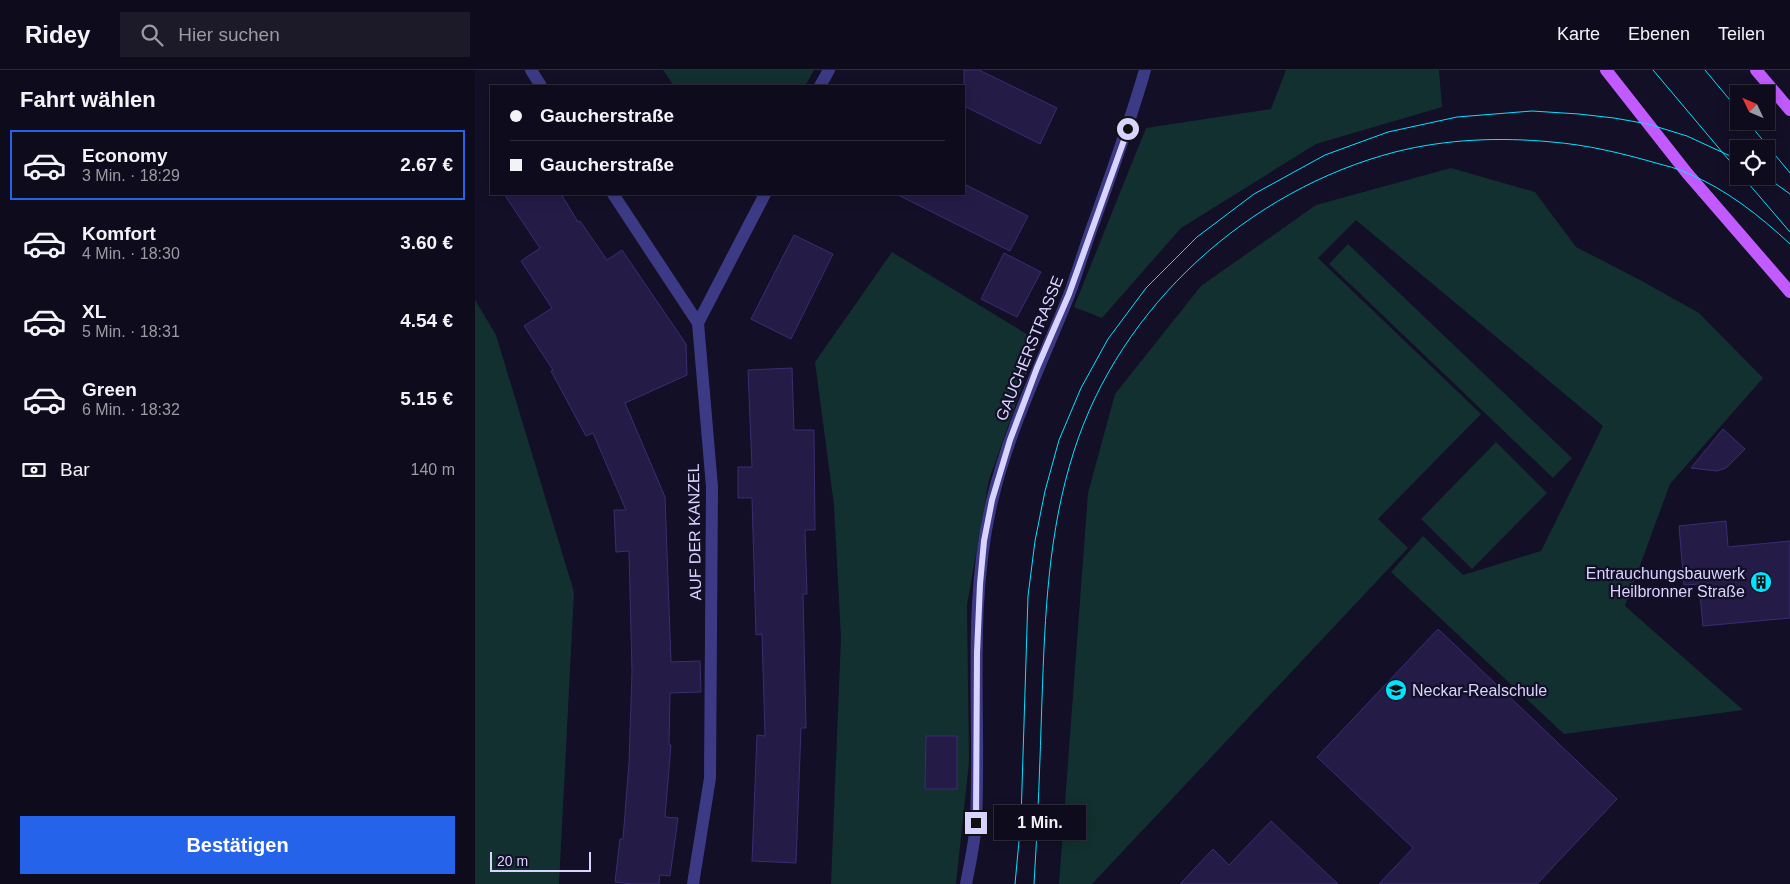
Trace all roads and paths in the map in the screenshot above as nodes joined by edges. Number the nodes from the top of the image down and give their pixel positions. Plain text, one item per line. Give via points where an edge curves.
1 (531, 70) edge
2 (829, 70) edge
3 (1145, 70) edge
4 (1605, 70) edge
5 (1756, 70) edge
6 (540, 85) edge
7 (821, 85) edge
8 (1790, 110) edge
9 (614, 195) edge
10 (764, 195) edge
11 (1790, 292) edge
12 (699, 323) junction
13 (693, 884) edge
14 (966, 884) edge

1 - 6 street
2 - 7 street
3 - 14 street, GAUCHERSTRASSE via 1128,129 1069,294 1010,440 992,500 980,584 976,823
4 - 11 main road via 1687,173
5 - 8 main road
9 - 12 street
10 - 12 street
12 - 13 street, AUF DER KANZEL via 712,488 710,778

